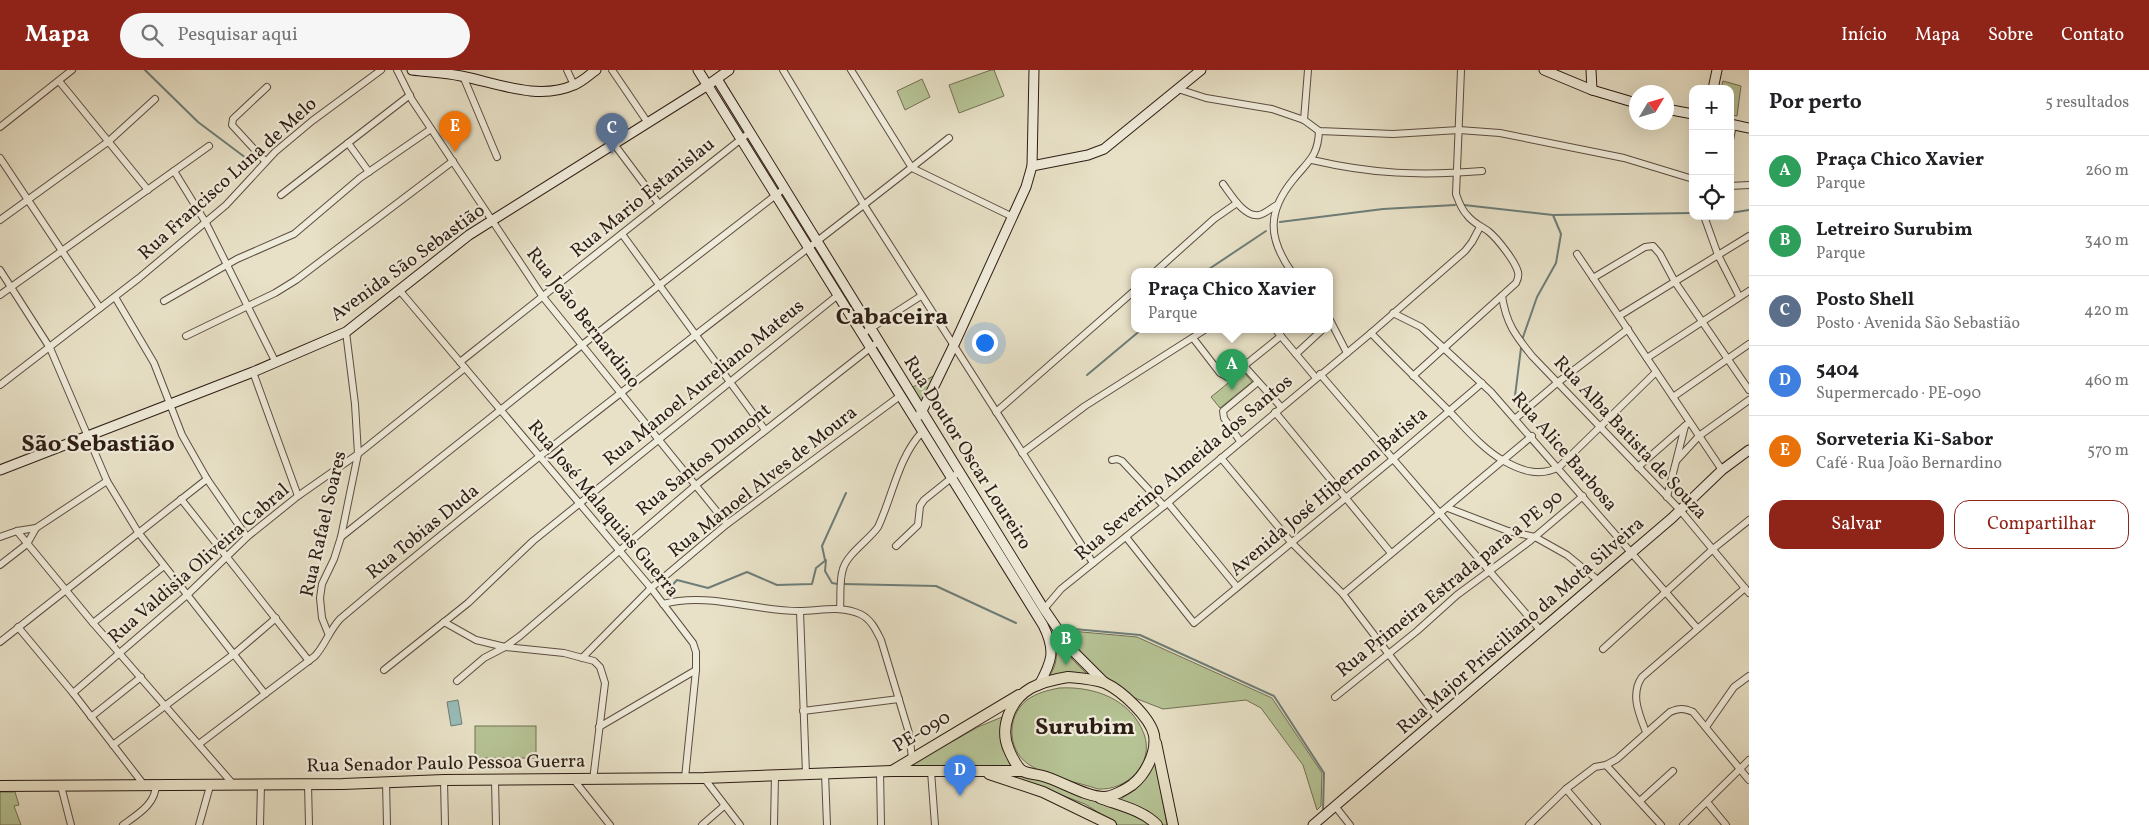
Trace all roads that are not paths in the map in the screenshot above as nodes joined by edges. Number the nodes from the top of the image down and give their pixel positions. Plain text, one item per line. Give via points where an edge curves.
1 (72, 70) edge
2 (381, 70) edge
3 (397, 70) edge
4 (412, 70) edge
5 (567, 70) edge
6 (596, 70) edge
7 (612, 70) edge
8 (698, 70) edge
9 (729, 70) edge
10 (783, 70) edge
11 (851, 70) edge
12 (1034, 70) edge
13 (1201, 70) edge
14 (1308, 70) edge
15 (1461, 70) edge
16 (1544, 70) edge
17 (1591, 70) edge
18 (1717, 70) edge
19 (426, 71) edge
20 (463, 76) junction
21 (717, 79) junction
22 (59, 81) junction
23 (574, 85) junction
24 (708, 85) junction
25 (1714, 85) edge
26 (267, 87) dead end
27 (1178, 89) junction
28 (1592, 90) junction
29 (410, 95) junction
30 (155, 100) dead end
31 (1629, 101) edge
32 (1674, 110) edge
33 (1689, 113) edge
34 (1304, 120) junction
35 (648, 123) junction
36 (1734, 124) edge
37 (0, 127) edge
38 (1749, 128) edge
39 (431, 129) junction
40 (1459, 130) junction
41 (1319, 131) junction
42 (750, 132) junction
43 (741, 138) junction
44 (949, 138) dead end
45 (109, 141) junction
46 (348, 143) junction
47 (614, 144) junction
48 (209, 146) dead end
49 (497, 157) dead end
50 (0, 158) edge
51 (1312, 160) junction
52 (266, 161) junction
53 (453, 161) junction
54 (1032, 166) junction
55 (912, 168) junction
56 (174, 171) junction
57 (1482, 171) dead end
58 (368, 172) junction
59 (1457, 173) junction
60 (1689, 178) edge
61 (1223, 184) dead end
62 (1749, 185) edge
63 (1734, 186) edge
64 (785, 188) junction
65 (148, 190) junction
66 (281, 195) dead end
67 (776, 195) junction
68 (29, 200) junction
69 (1238, 203) junction
70 (659, 204) junction
71 (864, 205) junction
72 (1277, 205) junction
73 (1012, 217) junction
74 (0, 220) edge
75 (1705, 220) edge
76 (492, 221) junction
77 (206, 223) junction
78 (1480, 227) junction
79 (622, 234) junction
80 (1749, 236) edge
81 (818, 241) junction
82 (808, 248) junction
83 (63, 252) junction
84 (1577, 254) dead end
85 (1718, 255) junction
86 (228, 266) junction
87 (1159, 268) edge
88 (1288, 268) edge
89 (0, 270) edge
90 (1593, 278) junction
91 (1675, 282) junction
92 (659, 285) junction
93 (12, 288) junction
94 (400, 291) junction
95 (1749, 291) edge
96 (1131, 294) edge
97 (0, 295) edge
98 (838, 295) junction
99 (921, 296) junction
100 (1502, 296) junction
101 (1740, 296) junction
102 (115, 297) junction
103 (543, 297) junction
104 (164, 301) dead end
105 (247, 305) junction
106 (100, 308) junction
107 (1393, 313) junction
108 (1619, 316) junction
109 (1701, 321) junction
110 (870, 326) junction
111 (1333, 327) edge
112 (1628, 329) junction
113 (346, 332) junction
114 (1200, 333) edge
115 (1278, 333) edge
116 (1319, 333) edge
117 (1371, 333) junction
118 (695, 334) junction
119 (862, 334) junction
120 (186, 336) dead end
121 (1281, 336) junction
122 (1193, 338) junction
123 (880, 341) junction
124 (1749, 344) edge
125 (582, 345) junction
126 (870, 347) junction
127 (954, 347) junction
128 (50, 348) junction
129 (1445, 348) junction
130 (1347, 353) junction
131 (1296, 354) junction
132 (1647, 358) junction
133 (1728, 358) junction
134 (460, 362) junction
135 (276, 363) junction
136 (1245, 367) junction
137 (465, 368) junction
138 (253, 372) junction
139 (1656, 372) junction
140 (1318, 376) junction
141 (1413, 376) junction
142 (730, 382) junction
143 (1258, 382) junction
144 (1482, 383) junction
145 (1557, 383) junction
146 (0, 385) edge
147 (1749, 390) edge
148 (622, 392) junction
149 (900, 396) junction
150 (1673, 397) junction
151 (1749, 400) edge
152 (170, 403) junction
153 (1278, 410) junction
154 (501, 411) junction
155 (1449, 411) junction
156 (922, 412) junction
157 (996, 412) junction
158 (1516, 418) junction
159 (916, 421) junction
160 (1687, 424) junction
161 (1598, 426) junction
162 (765, 430) junction
163 (922, 432) junction
164 (87, 435) junction
165 (1532, 436) junction
166 (1700, 436) junction
167 (658, 440) junction
168 (1240, 442) junction
169 (1749, 450) edge
170 (1022, 453) junction
171 (358, 454) junction
172 (541, 457) junction
173 (1222, 458) junction
174 (1394, 459) junction
175 (1112, 460) dead end
176 (1677, 460) junction
177 (1503, 461) junction
178 (1558, 467) junction
179 (1638, 467) junction
180 (0, 470) edge
181 (1722, 470) junction
182 (960, 472) junction
183 (207, 479) junction
184 (951, 479) junction
185 (107, 481) junction
186 (696, 485) junction
187 (298, 496) junction
188 (1583, 496) junction
189 (1667, 497) junction
190 (1344, 498) junction
191 (181, 499) junction
192 (580, 504) junction
193 (1166, 505) junction
194 (1448, 508) junction
195 (1680, 510) junction
196 (1440, 514) junction
197 (1749, 520) edge
198 (727, 524) junction
199 (36, 528) junction
200 (17, 531) junction
201 (138, 532) junction
202 (0, 537) edge
203 (247, 537) junction
204 (341, 537) junction
205 (1126, 537) junction
206 (1535, 537) junction
207 (1291, 542) junction
208 (27, 544) junction
209 (896, 546) dead end
210 (619, 550) junction
211 (1713, 550) junction
212 (1631, 552) junction
213 (1391, 554) junction
214 (227, 558) junction
215 (1093, 563) junction
216 (0, 566) edge
217 (164, 566) junction
218 (1490, 572) junction
219 (1599, 581) junction
220 (1237, 587) junction
221 (651, 588) junction
222 (1747, 590) edge
223 (66, 591) junction
224 (1667, 592) junction
225 (1343, 594) junction
226 (187, 595) junction
227 (663, 604) junction
228 (840, 609) junction
229 (1044, 609) junction
230 (800, 611) junction
231 (276, 618) junction
232 (93, 622) junction
233 (444, 622) junction
234 (18, 628) junction
235 (1697, 628) junction
236 (1540, 630) junction
237 (328, 633) junction
238 (0, 642) edge
239 (505, 647) junction
240 (1603, 649) dead end
241 (121, 653) junction
242 (234, 654) junction
243 (1388, 654) junction
244 (582, 658) junction
245 (309, 661) junction
246 (384, 670) dead end
247 (696, 670) junction
248 (1749, 676) edge
249 (141, 677) junction
250 (457, 681) dead end
251 (1105, 683) junction
252 (1035, 686) junction
253 (73, 693) junction
254 (264, 694) junction
255 (1335, 696) dead end
256 (899, 699) junction
257 (166, 705) junction
258 (803, 710) junction
259 (92, 717) junction
260 (1438, 719) junction
261 (599, 727) junction
262 (1706, 727) junction
263 (1646, 732) junction
264 (1154, 736) junction
265 (199, 744) junction
266 (113, 745) junction
267 (912, 758) junction
268 (1749, 760) edge
269 (1606, 765) junction
270 (1740, 769) junction
271 (892, 771) junction
272 (931, 771) junction
273 (981, 771) junction
274 (1022, 771) junction
275 (1673, 771) dead end
276 (880, 772) junction
277 (825, 773) junction
278 (806, 774) junction
279 (775, 775) junction
280 (685, 778) junction
281 (704, 778) junction
282 (444, 780) junction
283 (495, 780) junction
284 (574, 780) junction
285 (593, 780) junction
286 (1749, 780) edge
287 (386, 782) junction
288 (156, 784) junction
289 (233, 784) junction
290 (261, 784) junction
291 (308, 784) junction
292 (144, 785) junction
293 (0, 786) edge
294 (61, 786) junction
295 (210, 786) junction
296 (1566, 789) junction
297 (1085, 792) junction
298 (1640, 801) junction
299 (1707, 802) junction
300 (724, 806) junction
301 (1332, 809) junction
302 (71, 825) edge
303 (124, 825) edge
304 (199, 825) edge
305 (260, 825) edge
306 (309, 825) edge
307 (387, 825) edge
308 (445, 825) edge
309 (496, 825) edge
310 (610, 825) edge
311 (702, 825) edge
312 (740, 825) edge
313 (774, 825) edge
314 (827, 825) edge
315 (881, 825) edge
316 (935, 825) edge
317 (1112, 825) edge
318 (1157, 825) edge
319 (1173, 825) edge
320 (1313, 825) edge
321 (1350, 825) edge
322 (1529, 825) edge
323 (1597, 825) edge
324 (1661, 825) edge
325 (1683, 825) edge
326 (1726, 825) edge

1 - 22 street
2 - 52 street, Rua Francisco Luna de Melo via 312,121
3 - 29 street, Rua João Bernardino
4 - 19 main road
5 - 23 street
6 - 23 main road
7 - 35 street
8 - 24 main road, Rua Doutor Oscar Loureiro
9 - 21 main road, Avenida São Sebastião
10 - 71 street
11 - 55 street
12 - 54 main road
13 - 27 main road
14 - 34 street
15 - 40 street
16 - 28 main road
17 - 28 main road
18 - 25 main road
19 - 20 main road
20 - 23 main road via 525,90 561,89
20 - 49 street
21 - 24 main road, Avenida São Sebastião
21 - 42 main road, Rua Doutor Oscar Loureiro
22 - 37 street
22 - 45 street
24 - 35 main road, Avenida São Sebastião
24 - 43 main road, Rua Doutor Oscar Loureiro
26 - 52 street via 233,120 232,125
27 - 34 street via 1206,98 1272,109
27 - 54 main road via 1104,149
28 - 31 main road
29 - 39 street, Rua João Bernardino
29 - 46 street
30 - 45 street
32 - 33 main road
34 - 41 street
35 - 47 main road, Avenida São Sebastião
36 - 38 main road
39 - 53 street, Rua João Bernardino
39 - 58 street
40 - 41 street via 1393,134
40 - 59 street
40 - 60 street via 1517,135 1624,158
41 - 51 street via 1319,144
42 - 43 street, Rua Mario Estanislau
42 - 64 main road, Rua Doutor Oscar Loureiro
43 - 67 main road, Rua Doutor Oscar Loureiro
43 - 70 street, Rua Mario Estanislau
44 - 55 street, Rua Tobias Duda
45 - 65 street
45 - 68 street
46 - 58 street
46 - 66 street
47 - 70 street
47 - 76 main road, Avenida São Sebastião
48 - 56 street
50 - 68 street
51 - 59 street via 1395,174
51 - 72 street via 1293,180
52 - 77 street, Rua Francisco Luna de Melo
53 - 76 street, Rua João Bernardino
53 - 105 street via 317,265 275,293
54 - 73 main road
55 - 71 street, Rua Tobias Duda
55 - 73 street
56 - 65 street
56 - 77 street
57 - 59 street
58 - 86 street via 294,234
59 - 78 street via 1456,194 1463,211
61 - 69 street
62 - 63 street
64 - 67 street
64 - 81 main road, Rua Doutor Oscar Loureiro
65 - 83 street
67 - 82 main road, Rua Doutor Oscar Loureiro
67 - 92 street
68 - 74 street
68 - 83 street
69 - 72 street via 1256,216
69 - 87 street via 1214,219
70 - 79 street, Rua Mario Estanislau
71 - 81 street, Rua Tobias Duda
71 - 99 street
72 - 88 street via 1272,228
73 - 127 main road
75 - 85 street
76 - 94 main road, Avenida São Sebastião
76 - 103 street, Rua João Bernardino
77 - 86 street
77 - 102 street, Rua Francisco Luna de Melo
78 - 100 street via 1500,244 1518,271 1516,283
78 - 107 street, Rua Severino Almeida dos Santos via 1465,251
79 - 92 street
79 - 103 street, Rua Mario Estanislau
80 - 85 street
81 - 82 street, Rua Tobias Duda
81 - 110 main road, Rua Doutor Oscar Loureiro
82 - 98 main road, Rua Doutor Oscar Loureiro
82 - 118 street, Rua Tobias Duda
83 - 93 street
83 - 106 street
84 - 90 street
85 - 91 street
85 - 101 street
86 - 104 street
86 - 105 street
89 - 93 street
90 - 91 street via 1653,246
90 - 108 street
91 - 108 street
91 - 109 street
92 - 118 street
92 - 125 street
93 - 97 street
93 - 128 street
94 - 113 main road, Avenida São Sebastião
94 - 134 street, Rua José Malaquias Guerra
95 - 101 street
96 - 157 street
98 - 119 main road, Rua Doutor Oscar Loureiro
98 - 142 street, Rua Manoel Aureliano Mateus
99 - 110 street
99 - 127 street
100 - 129 street
100 - 145 street, Rua Alba Batista de Souza via 1511,328
101 - 109 street
102 - 106 street, Rua Francisco Luna de Melo
102 - 152 street via 154,363
103 - 125 street, Rua João Bernardino
103 - 134 street, Rua Mario Estanislau
105 - 120 street
105 - 135 street
106 - 128 street, Rua Francisco Luna de Melo
107 - 117 street, Rua Severino Almeida dos Santos
107 - 129 street, Rua Alice Barbosa via 1421,327
108 - 112 street
109 - 132 street
109 - 133 street
110 - 119 street
110 - 123 main road, Rua Doutor Oscar Loureiro
111 - 130 street
112 - 132 street
112 - 145 street
113 - 135 main road, Avenida São Sebastião
113 - 171 street, Rua Rafael Soares
114 - 122 street
115 - 121 street
116 - 131 street
117 - 130 street, Rua Severino Almeida dos Santos
117 - 141 street
118 - 142 street
118 - 148 street, Rua Tobias Duda
119 - 126 main road, Rua Doutor Oscar Loureiro
121 - 131 street
121 - 136 street
122 - 136 street via 1225,377 1234,376
122 - 170 street via 1085,406
123 - 126 street, Rua Santos Dumont
123 - 156 main road, Rua Doutor Oscar Loureiro
124 - 133 street
125 - 148 street, Rua João Bernardino
125 - 154 street
126 - 149 main road, Rua Doutor Oscar Loureiro
126 - 162 street, Rua Santos Dumont
127 - 156 main road
127 - 157 street
128 - 146 street, Rua Francisco Luna de Melo
128 - 164 street
129 - 141 street
129 - 144 street, Rua Alice Barbosa
130 - 140 street, Rua Severino Almeida dos Santos
131 - 140 street
132 - 139 street
133 - 147 street
133 - 150 street
134 - 137 street, Rua José Malaquias Guerra
135 - 138 main road, Avenida São Sebastião
136 - 143 street
137 - 154 street, Rua José Malaquias Guerra
137 - 171 street, Rua Valdisia Oliveira Cabral
138 - 152 main road, Avenida São Sebastião
138 - 187 street
139 - 150 street
139 - 161 street
140 - 153 street, Rua Severino Almeida dos Santos
140 - 174 street
141 - 155 street
142 - 162 street
142 - 167 street, Rua Manoel Aureliano Mateus
143 - 153 street
143 - 168 street via 1223,411
144 - 155 street, Avenida José Hibernon Batista
144 - 158 street, Rua Alice Barbosa
145 - 158 street
145 - 161 street, Rua Alba Batista de Souza
148 - 167 street, Rua João Bernardino
148 - 172 street, Rua Tobias Duda
149 - 159 main road, Rua Doutor Oscar Loureiro
149 - 198 street, Rua Manoel Alves de Moura
150 - 160 street
151 - 166 street
152 - 164 main road, Avenida São Sebastião
152 - 183 street via 175,421
153 - 168 street, Rua Severino Almeida dos Santos
153 - 190 street
154 - 172 street, Rua José Malaquias Guerra
154 - 204 street
155 - 174 street, Avenida José Hibernon Batista
155 - 177 street
156 - 159 main road
156 - 182 main road, Rua Doutor Oscar Loureiro
157 - 170 street
158 - 165 street, Rua Alice Barbosa
159 - 163 main road, Rua Doutor Oscar Loureiro
160 - 166 street
160 - 176 street
160 - 179 street
161 - 178 street
161 - 179 street, Rua Alba Batista de Souza
162 - 186 street, Rua Santos Dumont
163 - 184 main road, Rua Doutor Oscar Loureiro
163 - 228 street via 902,461 878,527 843,569
164 - 180 main road, Avenida São Sebastião
164 - 185 street
165 - 177 street
165 - 178 street, Rua Alice Barbosa
166 - 176 street
166 - 181 street
167 - 186 street, Rua João Bernardino
167 - 192 street, Rua Manoel Aureliano Mateus
168 - 173 street, Rua Severino Almeida dos Santos
169 - 181 main road, Rua Major Prisciliano da Mota Silveira
170 - 215 street
171 - 187 street, Rua Valdisia Oliveira Cabral
171 - 204 street, Rua Rafael Soares
172 - 192 street, Rua José Malaquias Guerra
172 - 237 street, Rua Tobias Duda via 425,548 340,619
173 - 193 street, Rua Severino Almeida dos Santos
173 - 207 street
174 - 190 street, Avenida José Hibernon Batista
174 - 196 street
175 - 193 street via 1122,461
176 - 189 street
177 - 178 street via 1530,472 1550,472
177 - 194 street
178 - 188 street, Rua Alice Barbosa
179 - 189 street, Rua Alba Batista de Souza
181 - 195 main road, Rua Major Prisciliano da Mota Silveira
182 - 184 street
182 - 229 main road, Rua Doutor Oscar Loureiro
183 - 191 street
183 - 203 street
184 - 209 street via 924,500 918,525
184 - 252 main road, Rua Doutor Oscar Loureiro via 1050,638 1051,661
185 - 199 street
185 - 201 street
186 - 198 street, Rua João Bernardino
186 - 210 street, Rua Santos Dumont
187 - 203 street, Rua Valdisia Oliveira Cabral
188 - 206 street, Rua Primeira Estrada para a PE 90
188 - 212 street, Rua Alice Barbosa
189 - 195 street, Rua Alba Batista de Souza
190 - 207 street, Avenida José Hibernon Batista
190 - 213 street
191 - 201 street
191 - 214 street
192 - 210 street, Rua José Malaquias Guerra
192 - 233 street, Rua Manoel Aureliano Mateus via 533,541
193 - 205 street, Rua Severino Almeida dos Santos
193 - 220 street
194 - 196 street
194 - 206 street via 1508,531
195 - 211 street, Rua Alba Batista de Souza
195 - 212 main road, Rua Major Prisciliano da Mota Silveira
196 - 213 street
196 - 218 street
197 - 211 street
198 - 221 street, Rua Manoel Alves de Moura
199 - 200 street
199 - 208 street
200 - 202 street
200 - 208 street
201 - 217 street
201 - 223 street
203 - 214 street, Rua Valdisia Oliveira Cabral
204 - 237 street, Rua Rafael Soares via 322,584 320,598 322,618
205 - 215 street, Rua Severino Almeida dos Santos
205 - 220 street, Avenida José Hibernon Batista via 1194,623
206 - 218 street, Rua Primeira Estrada para a PE 90
206 - 219 street via 1567,555
207 - 220 street, Avenida José Hibernon Batista
207 - 225 street
208 - 216 street
208 - 223 street
210 - 221 street, Rua José Malaquias Guerra
210 - 239 street, Rua Santos Dumont
211 - 222 street, Rua Alba Batista de Souza
211 - 224 street
212 - 219 main road, Rua Major Prisciliano da Mota Silveira
212 - 224 street, Rua Alice Barbosa
213 - 225 street
214 - 226 street, Rua Valdisia Oliveira Cabral
214 - 231 street
215 - 229 street, Rua Severino Almeida dos Santos via 1061,589
217 - 226 street
217 - 232 street
218 - 236 street
218 - 243 street, Rua Primeira Estrada para a PE 90 via 1457,595
219 - 236 main road, Rua Major Prisciliano da Mota Silveira
221 - 227 street, Rua José Malaquias Guerra
221 - 244 street, Rua Manoel Alves de Moura
222 - 235 street
223 - 232 street
223 - 234 street
224 - 235 street, Rua Alice Barbosa
224 - 240 street
225 - 243 street
226 - 241 street, Rua Valdisia Oliveira Cabral
226 - 242 street
227 - 230 street via 682,599
227 - 247 street, Rua José Malaquias Guerra via 693,643
228 - 230 street
228 - 256 street via 861,614 874,626
229 - 251 main road, Rua Doutor Oscar Loureiro via 1072,650
230 - 258 street
231 - 242 street
231 - 245 street
232 - 241 street
233 - 239 street via 476,640
233 - 246 street, Rua Manoel Aureliano Mateus
234 - 238 street
234 - 253 street
235 - 263 street via 1637,685 1637,708
236 - 260 main road, Rua Major Prisciliano da Mota Silveira
237 - 245 street, Rua Tobias Duda via 320,650
239 - 244 street via 544,650
239 - 250 street, Rua Santos Dumont via 484,658
241 - 249 street
241 - 253 street, Rua Valdisia Oliveira Cabral
242 - 254 street
242 - 257 street
243 - 255 street, Rua Primeira Estrada para a PE 90
243 - 260 street
244 - 261 street via 594,660 605,683
245 - 254 street, Rua Tobias Duda
247 - 261 street
247 - 280 street, Rua José Malaquias Guerra
248 - 262 street via 1734,687
249 - 257 street
249 - 259 street
251 - 252 main road, PE-090 via 1068,677
251 - 264 main road, PE-090 via 1140,712
252 - 267 main road, PE-090 / PE-090
252 - 274 main road, PE-090 via 1010,710 1004,732 1007,746
253 - 259 street
254 - 265 street, Rua Tobias Duda
256 - 258 street
256 - 267 street
257 - 265 street
257 - 266 street
258 - 278 street
259 - 266 street
260 - 301 main road, Rua Major Prisciliano da Mota Silveira
261 - 285 street
262 - 263 street via 1693,712 1684,708 1670,712
262 - 270 street
263 - 269 street
264 - 297 main road, PE-090 via 1148,766 1127,789 1105,797
264 - 319 main road, PE-090
265 - 289 street
266 - 292 street
267 - 271 main road, PE-090 / PE-090
268 - 270 street
269 - 296 street via 1595,767
269 - 298 street
270 - 286 street
270 - 299 street
271 - 272 main road, PE-090 / PE-090
271 - 276 main road, Rua Senador Paulo Pessoa Guerra / PE-090
272 - 273 main road, PE-090 / PE-090
272 - 316 street
273 - 274 main road, PE-090 / PE-090
273 - 317 main road, PE-090 via 1043,792
274 - 297 main road, PE-090
275 - 298 street
276 - 277 main road, Rua Senador Paulo Pessoa Guerra / PE-090
276 - 315 street
277 - 278 main road, Rua Senador Paulo Pessoa Guerra / PE-090
277 - 314 street
278 - 279 main road, Rua Senador Paulo Pessoa Guerra / PE-090
279 - 281 main road, Rua Senador Paulo Pessoa Guerra / PE-090
279 - 313 street
280 - 281 main road, Rua Senador Paulo Pessoa Guerra / PE-090
280 - 285 main road, Rua Senador Paulo Pessoa Guerra / PE-090
281 - 300 street
282 - 283 main road, Rua Senador Paulo Pessoa Guerra / PE-090
282 - 287 main road, Rua Senador Paulo Pessoa Guerra / PE-090
282 - 308 street
283 - 284 main road, Rua Senador Paulo Pessoa Guerra / PE-090
283 - 309 street
284 - 285 main road, Rua Senador Paulo Pessoa Guerra / PE-090
284 - 310 street
287 - 291 main road, Rua Senador Paulo Pessoa Guerra / PE-090
287 - 307 street
288 - 292 main road, Rua Senador Paulo Pessoa Guerra / PE-090
288 - 295 main road, Rua Senador Paulo Pessoa Guerra / PE-090
288 - 303 street via 153,800
289 - 290 main road, Rua Senador Paulo Pessoa Guerra / PE-090
289 - 295 main road, Rua Senador Paulo Pessoa Guerra / PE-090
290 - 291 main road, Rua Senador Paulo Pessoa Guerra / PE-090
290 - 305 street
291 - 306 street
292 - 294 main road, Rua Senador Paulo Pessoa Guerra / PE-090
293 - 294 main road, Rua Senador Paulo Pessoa Guerra / PE-090
294 - 302 street
295 - 304 street
296 - 322 street
296 - 323 street
297 - 318 main road, PE-090 via 1153,820
298 - 324 street
299 - 325 street
299 - 326 street
300 - 311 street
300 - 312 street
301 - 320 main road, Rua Major Prisciliano da Mota Silveira
301 - 321 street

